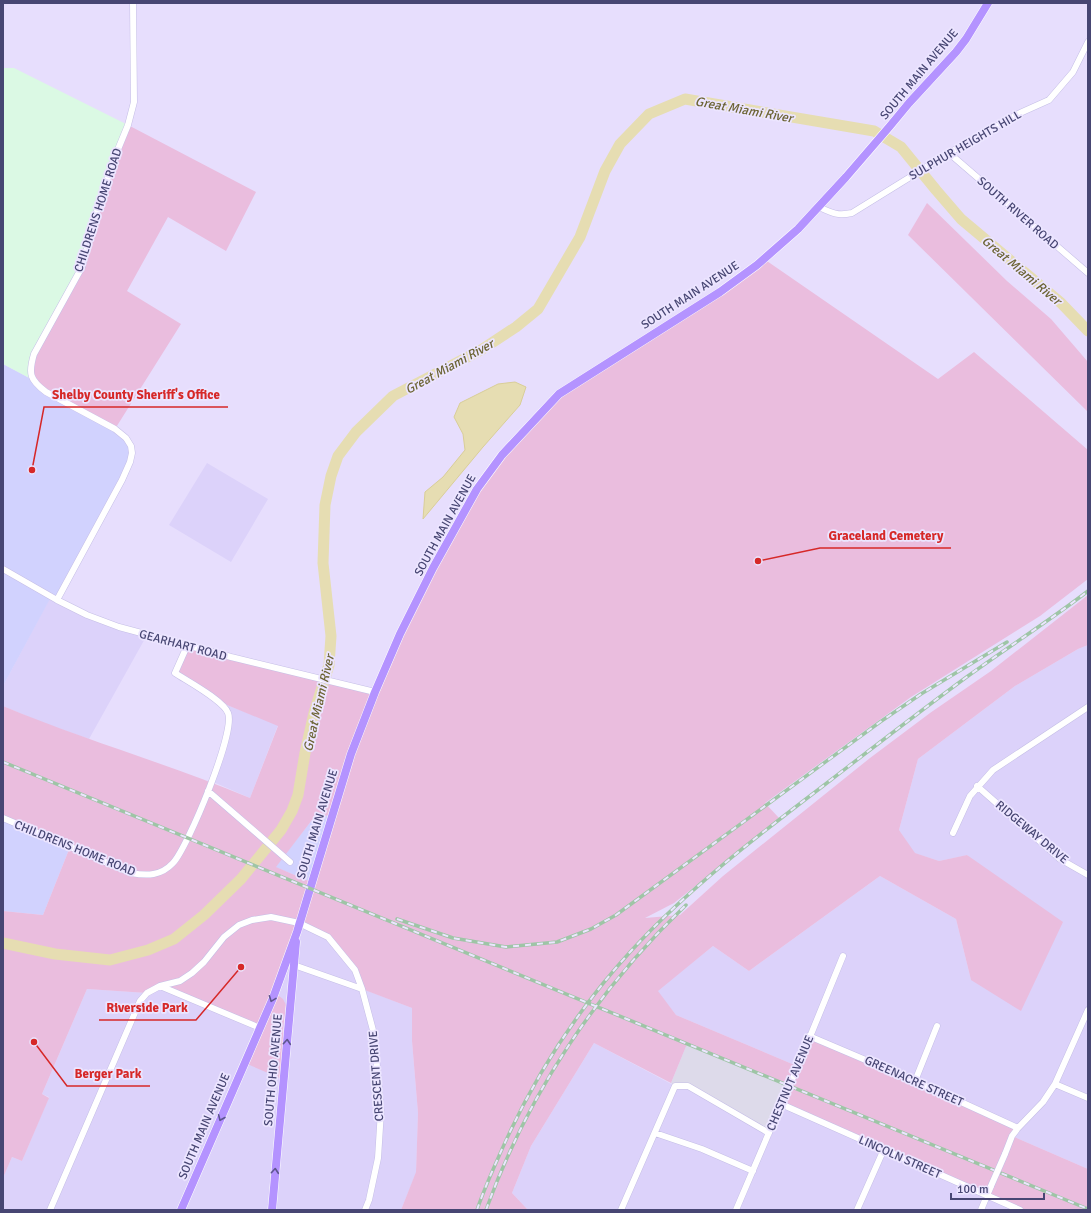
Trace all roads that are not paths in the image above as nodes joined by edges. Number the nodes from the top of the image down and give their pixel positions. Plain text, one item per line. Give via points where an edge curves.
1 (132, 3) edge
2 (988, 3) edge
3 (1088, 42) edge
4 (949, 154) junction
5 (819, 207) junction
6 (1088, 273) edge
7 (3, 569) edge
8 (57, 600) junction
9 (187, 646) junction
10 (375, 692) junction
11 (1088, 707) edge
12 (977, 786) junction
13 (208, 791) junction
14 (3, 818) edge
15 (954, 833) dead end
16 (290, 862) dead end
17 (1088, 875) edge
18 (299, 923) junction
19 (297, 932) junction
20 (843, 956) dead end
21 (286, 962) junction
22 (294, 965) junction
23 (160, 986) junction
24 (362, 989) junction
25 (1088, 1010) edge
26 (937, 1026) dead end
27 (260, 1028) junction
28 (809, 1036) junction
29 (915, 1081) junction
30 (1055, 1084) junction
31 (1088, 1098) edge
32 (781, 1104) junction
33 (1018, 1128) junction
34 (654, 1133) junction
35 (769, 1133) junction
36 (884, 1149) junction
37 (753, 1171) junction
38 (987, 1196) junction
39 (50, 1210) edge
40 (180, 1210) edge
41 (272, 1210) edge
42 (365, 1210) edge
43 (621, 1210) edge
44 (736, 1210) edge
45 (857, 1210) edge
46 (981, 1210) edge
47 (1020, 1210) edge

1 - 8 street, CHILDRENS HOME ROAD via 134,102 128,125 109,174 82,267 34,354 30,371 33,380 46,392 115,429 126,438 132,453 122,480
2 - 5 main road, SOUTH MAIN AVENUE via 956,52
3 - 4 street, SULPHUR HEIGHTS HILL via 1073,72 1049,100 1020,113
4 - 5 street, SULPHUR HEIGHTS HILL via 852,213 840,215
4 - 6 street, SOUTH RIVER ROAD
5 - 10 main road, SOUTH MAIN AVENUE via 798,229 727,288 559,394 502,455 477,489 437,563 400,634
7 - 8 street, GEARHART ROAD
8 - 9 street, GEARHART ROAD via 118,627
9 - 10 street, GEARHART ROAD
9 - 13 street, CHILDRENS HOME ROAD via 175,673 221,703 228,713 230,722
10 - 18 main road, SOUTH MAIN AVENUE via 351,754
11 - 12 street via 993,770
12 - 15 street
12 - 17 street, RIDGEWAY DRIVE via 1060,859
13 - 14 street, CHILDRENS HOME ROAD via 181,851 173,863 154,874 131,873
13 - 16 street
18 - 19 main road, SOUTH MAIN AVENUE
18 - 23 street, CRESCENT DRIVE via 271,917 239,925 224,937 192,973 180,981
18 - 24 street, CRESCENT DRIVE via 328,937 355,970
19 - 21 main road, SOUTH MAIN AVENUE
19 - 22 main road, SOUTH OHIO AVENUE
20 - 28 street, CHESTNUT AVENUE
21 - 22 street
21 -> 27 main road, SOUTH MAIN AVENUE
22 - 24 street
41 -> 22 main road, SOUTH OHIO AVENUE
23 - 27 street
23 - 39 street, CRESCENT DRIVE via 147,993 140,1001
24 - 42 street, CRESCENT DRIVE via 374,1034 381,1111 378,1158
25 - 30 street
26 - 29 street
27 -> 40 main road, SOUTH MAIN AVENUE
28 - 29 street, GREENACRE STREET
28 - 32 street, CHESTNUT AVENUE, bridge
29 - 33 street, GREENACRE STREET
30 - 31 street
30 - 33 street via 1044,1102
32 - 35 street, CHESTNUT AVENUE
32 - 36 street, LINCOLN STREET
33 - 38 street, bridge via 1012,1136
34 - 35 street via 675,1086 688,1086
34 - 37 street via 702,1149
34 - 43 street
35 - 37 street, CHESTNUT AVENUE
36 - 38 street, LINCOLN STREET
36 - 45 street
37 - 44 street, CHESTNUT AVENUE
38 - 46 street
38 - 47 street, LINCOLN STREET

